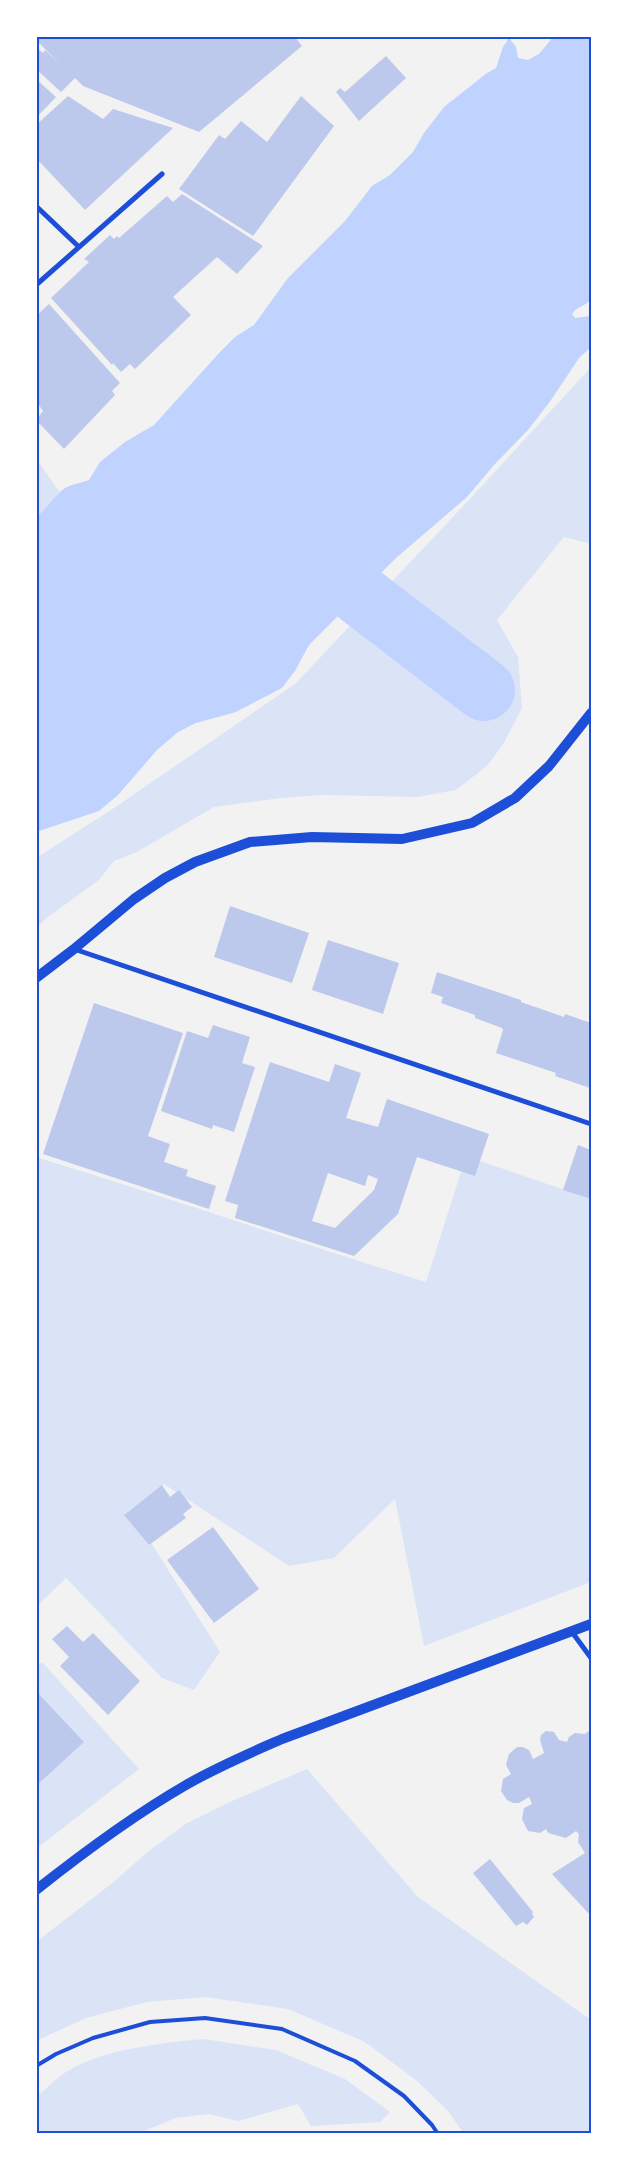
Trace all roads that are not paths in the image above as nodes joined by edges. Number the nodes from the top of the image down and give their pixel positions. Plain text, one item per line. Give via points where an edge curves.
1 (162, 174) dead end
2 (36, 206) edge
3 (79, 247) junction
4 (36, 285) edge
5 (591, 713) edge
6 (74, 949) junction
7 (36, 978) edge
8 (591, 1124) edge
9 (591, 1624) edge
10 (571, 1632) junction
11 (591, 1658) edge
12 (36, 1890) edge
13 (36, 2066) edge
14 (438, 2134) edge

1 - 3 street
2 - 3 street
3 - 4 street
5 - 6 main road via 549,766 515,798 472,823 402,838 312,837 250,842 196,862 165,878 134,899
6 - 7 main road
6 - 8 street
9 - 10 main road
10 - 11 street
10 - 12 main road via 235,1759 143,1811
13 - 14 lane via 93,2038 150,2022 204,2018 282,2029 355,2061 404,2096

